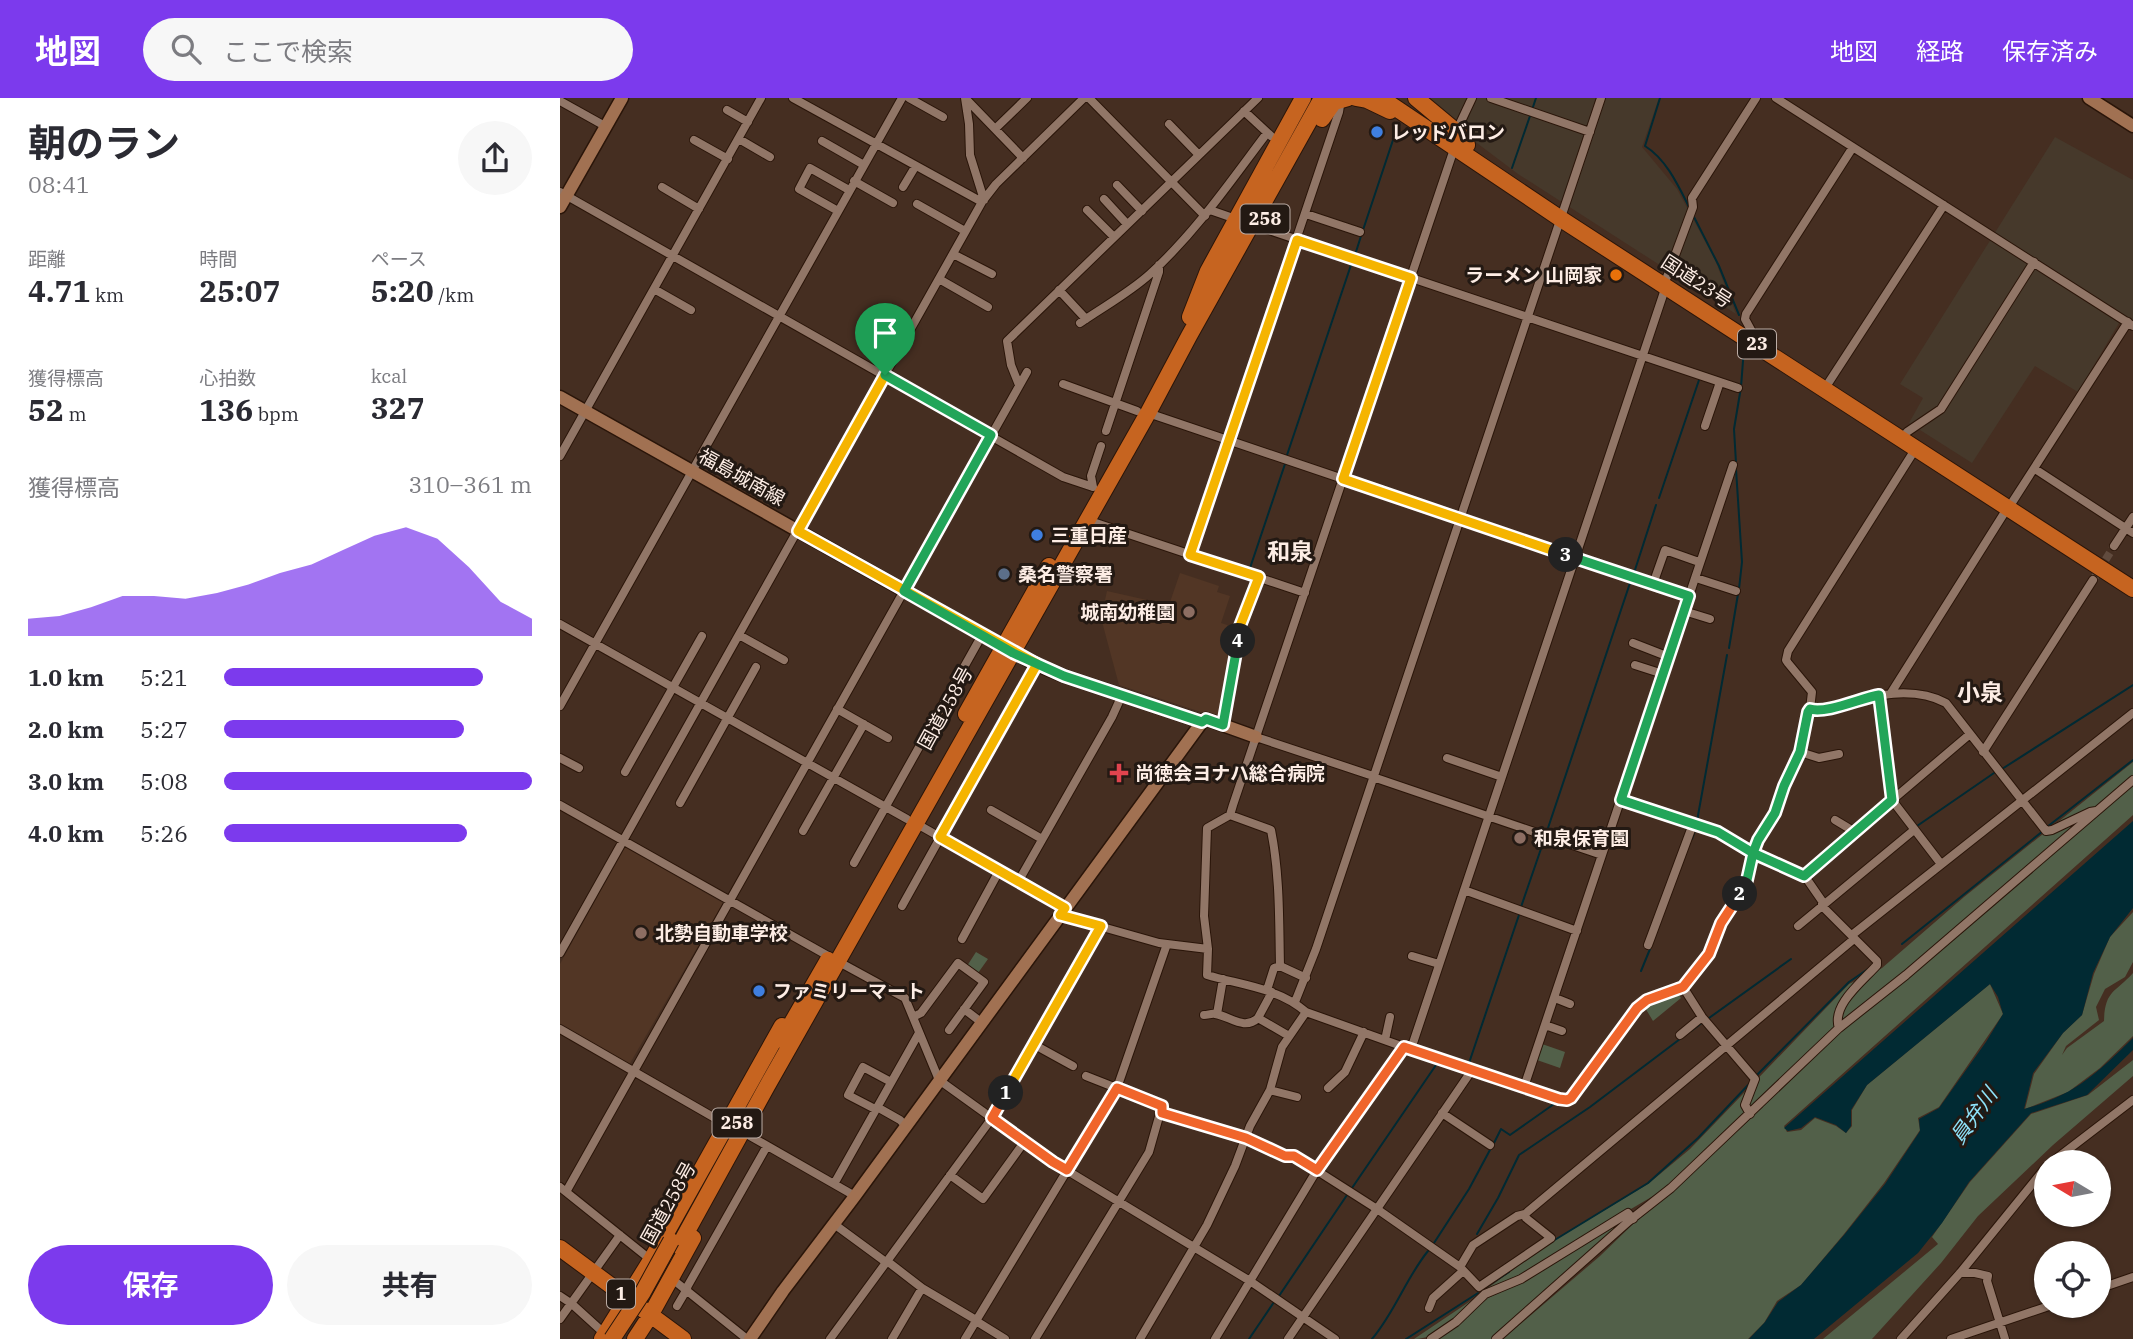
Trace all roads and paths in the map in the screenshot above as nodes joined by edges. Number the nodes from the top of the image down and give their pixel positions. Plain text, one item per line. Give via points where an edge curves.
1 (622, 98) edge
2 (761, 98) edge
3 (793, 98) edge
4 (902, 98) edge
5 (909, 98) edge
6 (1027, 98) edge
7 (1084, 98) edge
8 (1090, 98) edge
9 (1258, 98) edge
10 (1303, 98) edge
11 (1315, 98) edge
12 (1322, 98) edge
13 (1348, 98) edge
14 (1381, 98) edge
15 (1400, 98) edge
16 (1416, 98) edge
17 (1472, 98) edge
18 (1492, 98) edge
19 (1601, 98) edge
20 (1756, 98) edge
21 (1776, 98) edge
22 (2091, 99) edge
23 (967, 100) edge
24 (560, 101) edge
25 (727, 110) dead end
26 (1244, 111) junction
27 (943, 117) dead end
28 (748, 122) junction
29 (1418, 123) junction
30 (1169, 124) dead end
31 (2133, 125) edge
32 (605, 127) junction
33 (995, 129) junction
34 (1590, 132) junction
35 (738, 139) junction
36 (1276, 139) junction
37 (694, 140) dead end
38 (1458, 140) junction
39 (822, 141) dead end
40 (876, 145) junction
41 (1853, 147) junction
42 (1199, 155) junction
43 (770, 157) dead end
44 (1023, 158) junction
45 (728, 159) junction
46 (864, 165) junction
47 (915, 167) junction
48 (854, 181) junction
49 (1171, 181) junction
50 (1116, 185) dead end
51 (662, 187) dead end
52 (903, 187) dead end
53 (849, 190) junction
54 (562, 198) edge
55 (1104, 199) dead end
56 (983, 201) junction
57 (893, 203) dead end
58 (916, 204) dead end
59 (1944, 205) junction
60 (699, 209) junction
61 (1087, 210) dead end
62 (838, 211) junction
63 (1142, 211) junction
64 (1207, 213) junction
65 (1306, 214) junction
66 (1562, 215) junction
67 (1236, 219) junction
68 (1128, 224) junction
69 (1260, 228) junction
70 (965, 231) junction
71 (1360, 232) dead end
72 (1114, 237) junction
73 (1297, 240) junction
74 (953, 254) junction
75 (672, 255) junction
76 (2034, 261) junction
77 (1160, 265) junction
78 (992, 274) dead end
79 (1411, 278) junction
80 (939, 279) junction
81 (1666, 281) junction
82 (654, 289) junction
83 (1059, 290) junction
84 (988, 307) dead end
85 (691, 310) dead end
86 (779, 316) junction
87 (1189, 317) junction
88 (1528, 317) junction
89 (2130, 324) edge
90 (1751, 330) junction
91 (1186, 346) junction
92 (1643, 356) junction
93 (1027, 372) dead end
94 (885, 375) junction
95 (1720, 382) junction
96 (1829, 382) junction
97 (1063, 384) dead end
98 (1019, 385) junction
99 (1738, 388) dead end
100 (560, 397) edge
101 (1115, 403) junction
102 (585, 412) junction
103 (1143, 412) junction
104 (1705, 426) dead end
105 (1106, 431) dead end
106 (1907, 432) junction
107 (991, 435) junction
108 (1229, 440) junction
109 (1101, 446) dead end
110 (1916, 448) junction
111 (560, 456) edge
112 (1733, 465) dead end
113 (2035, 469) junction
114 (692, 471) junction
115 (1343, 479) junction
116 (1093, 487) junction
117 (2010, 504) junction
118 (2133, 517) edge
119 (1460, 519) junction
120 (1087, 520) junction
121 (798, 531) junction
122 (2129, 531) edge
123 (2114, 546) tunnel mouth
124 (1190, 555) junction
125 (1575, 558) junction
126 (1699, 562) junction
127 (1259, 577) junction
128 (1696, 578) junction
129 (2133, 579) edge
130 (2094, 580) tunnel mouth
131 (1653, 584) junction
132 (2133, 589) edge
133 (904, 591) junction
134 (1736, 591) dead end
135 (1305, 593) junction
136 (1689, 596) junction
137 (1684, 611) junction
138 (1710, 619) dead end
139 (560, 624) edge
140 (738, 635) junction
141 (982, 635) junction
142 (702, 636) dead end
143 (1633, 643) dead end
144 (595, 644) junction
145 (1008, 650) junction
146 (1669, 657) junction
147 (783, 660) dead end
148 (1037, 664) junction
149 (1634, 665) dead end
150 (756, 667) dead end
151 (1663, 674) junction
152 (674, 688) junction
153 (1891, 694) junction
154 (1122, 695) junction
155 (1879, 695) junction
156 (700, 703) junction
157 (560, 706) edge
158 (837, 709) junction
159 (1810, 709) junction
160 (2133, 713) edge
161 (727, 719) junction
162 (1202, 722) junction
163 (864, 724) junction
164 (1223, 725) junction
165 (1970, 734) junction
166 (1256, 737) junction
167 (888, 738) dead end
168 (1800, 752) junction
169 (1983, 752) junction
170 (1839, 754) dead end
171 (560, 758) edge
172 (1447, 758) dead end
173 (807, 762) junction
174 (579, 768) dead end
175 (625, 772) dead end
176 (1373, 777) junction
177 (1502, 777) junction
178 (834, 778) junction
179 (2133, 780) edge
180 (1621, 800) junction
181 (1892, 800) junction
182 (2021, 801) junction
183 (680, 803) dead end
184 (560, 805) edge
185 (885, 806) junction
186 (991, 810) dead end
187 (2097, 811) junction
188 (1230, 815) junction
189 (1488, 816) junction
190 (1835, 820) dead end
191 (912, 822) junction
192 (1693, 824) junction
193 (1914, 830) junction
194 (803, 831) dead end
195 (1855, 832) junction
196 (940, 837) junction
197 (1042, 839) junction
198 (623, 840) junction
199 (1753, 853) junction
200 (1602, 855) junction
201 (854, 863) dead end
202 (1941, 864) junction
203 (999, 871) junction
204 (1804, 876) junction
205 (1018, 882) junction
206 (1464, 890) junction
207 (729, 899) junction
208 (901, 906) dead end
209 (1822, 906) junction
210 (1063, 911) junction
211 (1101, 926) junction
212 (1798, 926) dead end
213 (1577, 931) junction
214 (1853, 937) junction
215 (962, 939) dead end
216 (1167, 944) junction
217 (1648, 945) dead end
218 (1208, 949) junction
219 (560, 953) edge
220 (1412, 956) dead end
221 (835, 960) junction
222 (1439, 964) junction
223 (1280, 966) junction
224 (1306, 978) junction
225 (1223, 979) junction
226 (1683, 987) junction
227 (1270, 991) junction
228 (1555, 998) junction
229 (1295, 1002) junction
230 (1570, 1003) dead end
231 (801, 1004) junction
232 (964, 1009) junction
233 (1306, 1012) junction
234 (1217, 1014) junction
235 (1204, 1015) dead end
236 (913, 1017) junction
237 (1390, 1017) dead end
238 (1702, 1017) junction
239 (1258, 1018) junction
240 (981, 1022) junction
241 (1545, 1025) junction
242 (1839, 1028) junction
243 (560, 1030) edge
244 (949, 1030) dead end
245 (1562, 1031) dead end
246 (1364, 1032) junction
247 (919, 1033) junction
248 (1680, 1035) dead end
249 (1289, 1036) junction
250 (796, 1037) junction
251 (1385, 1040) junction
252 (1033, 1044) junction
253 (1728, 1046) junction
254 (1407, 1048) junction
255 (1073, 1066) dead end
256 (633, 1070) junction
257 (1472, 1070) junction
258 (1086, 1076) dead end
259 (939, 1080) junction
260 (891, 1082) junction
261 (1524, 1087) junction
262 (1117, 1088) junction
263 (1328, 1088) dead end
264 (1270, 1090) junction
265 (1297, 1097) dead end
266 (2133, 1100) edge
267 (876, 1108) junction
268 (1162, 1113) junction
269 (1442, 1113) junction
270 (1750, 1114) junction
271 (992, 1118) junction
272 (727, 1125) junction
273 (906, 1126) junction
274 (750, 1136) junction
275 (1246, 1138) junction
276 (1025, 1141) junction
277 (1490, 1145) dead end
278 (766, 1146) junction
279 (2068, 1150) edge
280 (1067, 1170) junction
281 (1317, 1170) junction
282 (950, 1175) junction
283 (2034, 1182) edge
284 (834, 1184) junction
285 (563, 1189) edge
286 (855, 1196) junction
287 (1119, 1202) junction
288 (1377, 1209) junction
289 (1525, 1214) junction
290 (1633, 1219) junction
291 (834, 1224) junction
292 (620, 1235) junction
293 (675, 1244) junction
294 (560, 1248) edge
295 (1195, 1248) junction
296 (651, 1260) junction
297 (886, 1262) junction
298 (1462, 1269) junction
299 (594, 1273) junction
300 (1960, 1273) junction
301 (2133, 1277) edge
302 (671, 1278) junction
303 (1250, 1281) junction
304 (2111, 1285) edge
305 (922, 1288) junction
306 (686, 1289) junction
307 (1482, 1290) junction
308 (560, 1296) edge
309 (628, 1299) junction
310 (572, 1304) junction
311 (677, 1306) dead end
312 (1429, 1308) dead end
313 (2034, 1311) edge
314 (650, 1316) junction
315 (1303, 1317) junction
316 (560, 1319) edge
317 (976, 1321) junction
318 (2000, 1323) junction
319 (606, 1337) edge
320 (624, 1339) edge
321 (635, 1339) edge
322 (683, 1339) edge
323 (749, 1339) edge
324 (830, 1339) edge
325 (892, 1339) edge
326 (965, 1339) edge
327 (1005, 1339) edge
328 (1035, 1339) edge
329 (1140, 1339) edge
330 (1215, 1339) edge
331 (1288, 1339) edge
332 (1335, 1339) edge
333 (1431, 1339) edge
334 (1496, 1339) edge
335 (1901, 1339) edge
336 (1951, 1339) edge
337 (2005, 1339) edge

1 - 32 street
2 - 28 street
3 - 40 street
4 - 40 street
5 - 27 street
6 - 33 street
7 - 44 street
8 - 49 street
9 - 26 street
10 - 36 highway, 258
11 - 87 highway, 国道258号 / 258
12 - 91 highway, 国道258号 / 258
13 - 29 highway via 1367,100
13 - 65 street via 1339,112
13 - 69 highway, 258 via 1331,104
14 - 29 highway, 国道23号 / 23
15 - 38 highway, 国道23号 / 23
16 - 38 highway
17 - 38 street
18 - 34 street
19 - 34 street
20 - 81 street via 1692,198
21 - 41 street
22 - 31 street
23 - 33 street
23 - 56 street via 971,161
24 - 32 street
25 - 28 street
26 - 36 street
26 - 42 street
28 - 35 street
29 - 38 highway, 国道23号 / 23
30 - 42 street
32 - 54 street
33 - 44 street
34 - 66 street
35 - 43 street
35 - 45 street
36 - 64 street
36 - 67 highway, 258
37 - 45 street
38 - 66 highway, 国道23号 / 23
38 - 79 street
39 - 46 street
40 - 46 street
40 - 47 street
41 - 59 street
41 - 90 street via 1745,314
42 - 49 street
44 - 56 street
45 - 60 street
46 - 48 street
47 - 52 street
47 - 56 street
48 - 53 street
48 - 57 street
49 - 63 street
49 - 64 street
50 - 63 street
51 - 60 street
53 - 62 street
53 - 62 street via 810,168 799,189
54 - 75 street
55 - 68 street
56 - 70 street
58 - 70 street
59 - 76 street
59 - 96 street
60 - 75 street
61 - 72 street
62 - 86 street
63 - 68 street
64 - 67 street
64 - 77 street
65 - 71 street
65 - 73 street
66 - 81 highway, 国道23号 / 23
66 - 88 street
67 - 87 highway, 258
68 - 72 street
69 - 73 street
69 - 91 highway, 258
70 - 74 street
72 - 83 street
73 - 79 street
73 - 108 street
74 - 78 street
74 - 80 street
75 - 82 street
75 - 86 street
76 - 89 street
76 - 106 street via 1941,409
77 - 83 street via 1083,321
77 - 101 street
79 - 88 street
79 - 115 street
80 - 84 street
80 - 94 street
81 - 90 highway, 国道23号 / 23
81 - 92 street
81 - 110 highway, 国道23号 / 23
82 - 85 street
82 - 102 street
83 - 98 street via 1007,341
86 - 94 street
86 - 114 street
87 - 103 highway, 国道258号 / 258
88 - 92 street
88 - 119 street
89 - 113 street
90 - 96 highway, 国道23号 / 23
91 - 103 highway, 国道258号 / 258
92 - 95 street
92 - 125 street
93 - 98 street
94 - 107 street
94 - 121 street
95 - 99 street
95 - 104 street
96 - 106 highway, 国道23号 / 23
97 - 101 street
98 - 107 street
100 - 102 street, 福島城南線
101 - 103 street
101 - 105 street
102 - 111 street
102 - 114 street, 福島城南線
103 - 108 street
103 - 116 highway, 国道258号 / 258
103 - 120 highway, 国道258号 / 258
106 - 117 highway, 国道23号 / 23
107 - 116 street via 1063,477
107 - 133 street
108 - 115 street
108 - 124 street
109 - 116 street via 1091,476
110 - 117 highway, 国道23号 / 23
110 - 159 street via 1787,654 1788,663 1812,692
112 - 126 street
113 - 117 street
113 - 122 street
114 - 121 street, 福島城南線
114 - 144 street
115 - 119 street
115 - 135 street
116 - 145 highway, 国道258号 / 258
117 - 129 highway, 国道23号 / 23
117 - 132 highway, 国道23号 / 23
117 - 153 street
118 - 122 street
119 - 125 street
119 - 176 street
120 - 124 street
120 - 145 highway, 国道258号 / 258
121 - 133 street, 福島城南線
121 - 140 street
122 - 123 street
124 - 127 street
125 - 131 street
125 - 177 street
126 - 128 street
126 - 131 street via 1665,551
127 - 135 street
127 - 164 street via 1240,626
128 - 134 street
128 - 136 street
130 - 169 street
131 - 136 street
133 - 141 street, 福島城南線
133 - 158 street
135 - 166 street
136 - 137 street
137 - 138 street
137 - 146 street
139 - 144 street
140 - 147 street
140 - 156 street
141 - 145 street, 福島城南線
141 - 185 street
142 - 152 street
143 - 146 street
144 - 152 street
144 - 157 street
145 - 148 street, 福島城南線
145 - 191 highway, 国道258号 / 258
146 - 151 street
148 - 154 street, 福島城南線
148 - 196 street
149 - 151 street
150 - 161 street
151 - 180 street
152 - 156 street
152 - 175 street
153 - 155 street
153 - 165 street via 1939,700
154 - 162 street, 福島城南線
154 - 197 street
155 - 159 street via 1824,711
155 - 181 street
156 - 161 street
156 - 198 street
158 - 163 street
158 - 173 street
159 - 168 street
160 - 182 street
161 - 173 street
161 - 183 street
162 - 164 street, 福島城南線 via 1206,719
162 - 210 street
163 - 167 street
163 - 178 street
164 - 166 street, 福島城南線
165 - 169 street
165 - 181 street
166 - 176 street
166 - 188 street
168 - 170 street via 1819,758
168 - 199 street
169 - 182 street
171 - 174 street
172 - 177 street
173 - 178 street
173 - 207 street
176 - 189 street
176 - 224 street
177 - 189 street
178 - 185 street
178 - 194 street
179 - 187 street
180 - 192 street
180 - 200 street
181 - 193 street
181 - 195 street
182 - 187 street via 2045,830
182 - 202 street
184 - 198 street
185 - 191 street
185 - 201 street
186 - 197 street
187 - 242 street
188 - 218 street via 1207,828 1204,916
188 - 223 street via 1271,830 1280,912
189 - 200 street
189 - 206 street
190 - 195 street
191 - 196 street
191 - 221 highway, 国道258号 / 258
192 - 199 street via 1718,832
192 - 217 street
193 - 202 street
193 - 209 street
195 - 204 street
196 - 203 street
196 - 208 street
197 - 205 street
198 - 207 street
198 - 219 street
199 - 204 street
199 - 226 street via 1744,887 1721,923 1709,954
200 - 213 street
202 - 214 street
203 - 205 street
203 - 215 street
204 - 209 street
205 - 210 street
206 - 213 street
206 - 222 street
207 - 221 street
207 - 256 street
209 - 212 street
209 - 214 street
210 - 211 street
210 - 240 street
211 - 216 street
211 - 252 street
213 - 228 street
214 - 242 street via 1877,965 1839,1010
214 - 253 street
216 - 218 street
216 - 262 street
218 - 225 street via 1208,975
220 - 222 street
221 - 231 highway, 国道258号 / 258
221 - 236 street via 905,998
221 - 250 highway, 国道258号 / 258
222 - 254 street
223 - 224 street
223 - 227 street via 1274,968
224 - 229 street
225 - 227 street
225 - 234 street
226 - 238 street
226 - 261 street via 1637,1008 1571,1098 1559,1099
227 - 229 street
227 - 239 street
228 - 230 street
228 - 241 street
229 - 233 street
231 - 272 highway via 782,1027
231 - 293 highway, 国道258号 / 258
232 - 236 street via 984,982 958,963 921,1013
232 - 240 street
232 - 244 street
233 - 246 street
233 - 249 street
234 - 235 street
234 - 239 street via 1241,1024
236 - 247 street
237 - 251 street
238 - 248 street
238 - 253 street
239 - 249 street
240 - 259 street
241 - 245 street
241 - 261 street
242 - 270 street
243 - 256 street
246 - 251 street
246 - 263 street via 1345,1072
247 - 259 street
247 - 260 street
249 - 264 street
250 - 274 highway via 791,1061
250 - 293 highway, 国道258号 / 258
251 - 254 street
252 - 255 street
252 - 271 street
253 - 270 street via 1754,1077 1745,1105
253 - 289 street
254 - 257 street
254 - 281 street
256 - 272 street
256 - 285 street
257 - 261 street
257 - 269 street
258 - 262 street
259 - 271 street
259 - 273 street
260 - 267 street
260 - 267 street via 863,1067 848,1095
262 - 268 street via 1162,1106
262 - 280 street
264 - 265 street
264 - 275 street
266 - 279 street
267 - 273 street
267 - 284 street
268 - 275 street
268 - 287 street via 1149,1152
269 - 277 street
269 - 288 street
270 - 290 street
271 - 276 street
271 - 282 street
272 - 296 highway
273 - 286 street
274 - 278 street
274 - 302 highway
275 - 281 street
275 - 295 street
276 - 280 street
276 - 282 street via 983,1199
278 - 284 street
278 - 306 street
280 - 287 street
280 - 317 street
281 - 288 street
281 - 303 street
282 - 297 street
283 - 300 street
284 - 286 street
285 - 292 street
286 - 291 street
287 - 295 street
287 - 328 street
288 - 298 street
288 - 315 street
289 - 298 street via 1473,1245
289 - 307 street via 1551,1238
290 - 307 street via 1628,1213 1521,1279
290 - 334 street
291 - 297 street
291 - 323 street
292 - 296 street
292 - 299 street
293 - 319 highway, 国道258号 / 258, bridge
293 - 320 highway, 国道258号 / 258 via 650,1298
294 - 299 highway, 1
295 - 303 street
295 - 329 street
296 - 309 highway
297 - 305 street
297 - 324 street
298 - 307 street
298 - 312 street
299 - 309 highway, 1
299 - 310 street
300 - 318 street via 1988,1276
300 - 335 street
301 - 304 street
302 - 306 street
302 - 314 highway
303 - 315 street
303 - 330 street
305 - 317 street
305 - 325 street
306 - 311 street
306 - 323 street
307 - 333 street via 1456,1322
308 - 310 street
309 - 314 highway, 1
309 - 319 highway
310 - 316 street
310 - 319 street
313 - 318 street
314 - 321 highway
314 - 322 highway, 1
315 - 331 street
315 - 332 street
317 - 326 street
317 - 327 street
318 - 336 street
318 - 337 street

